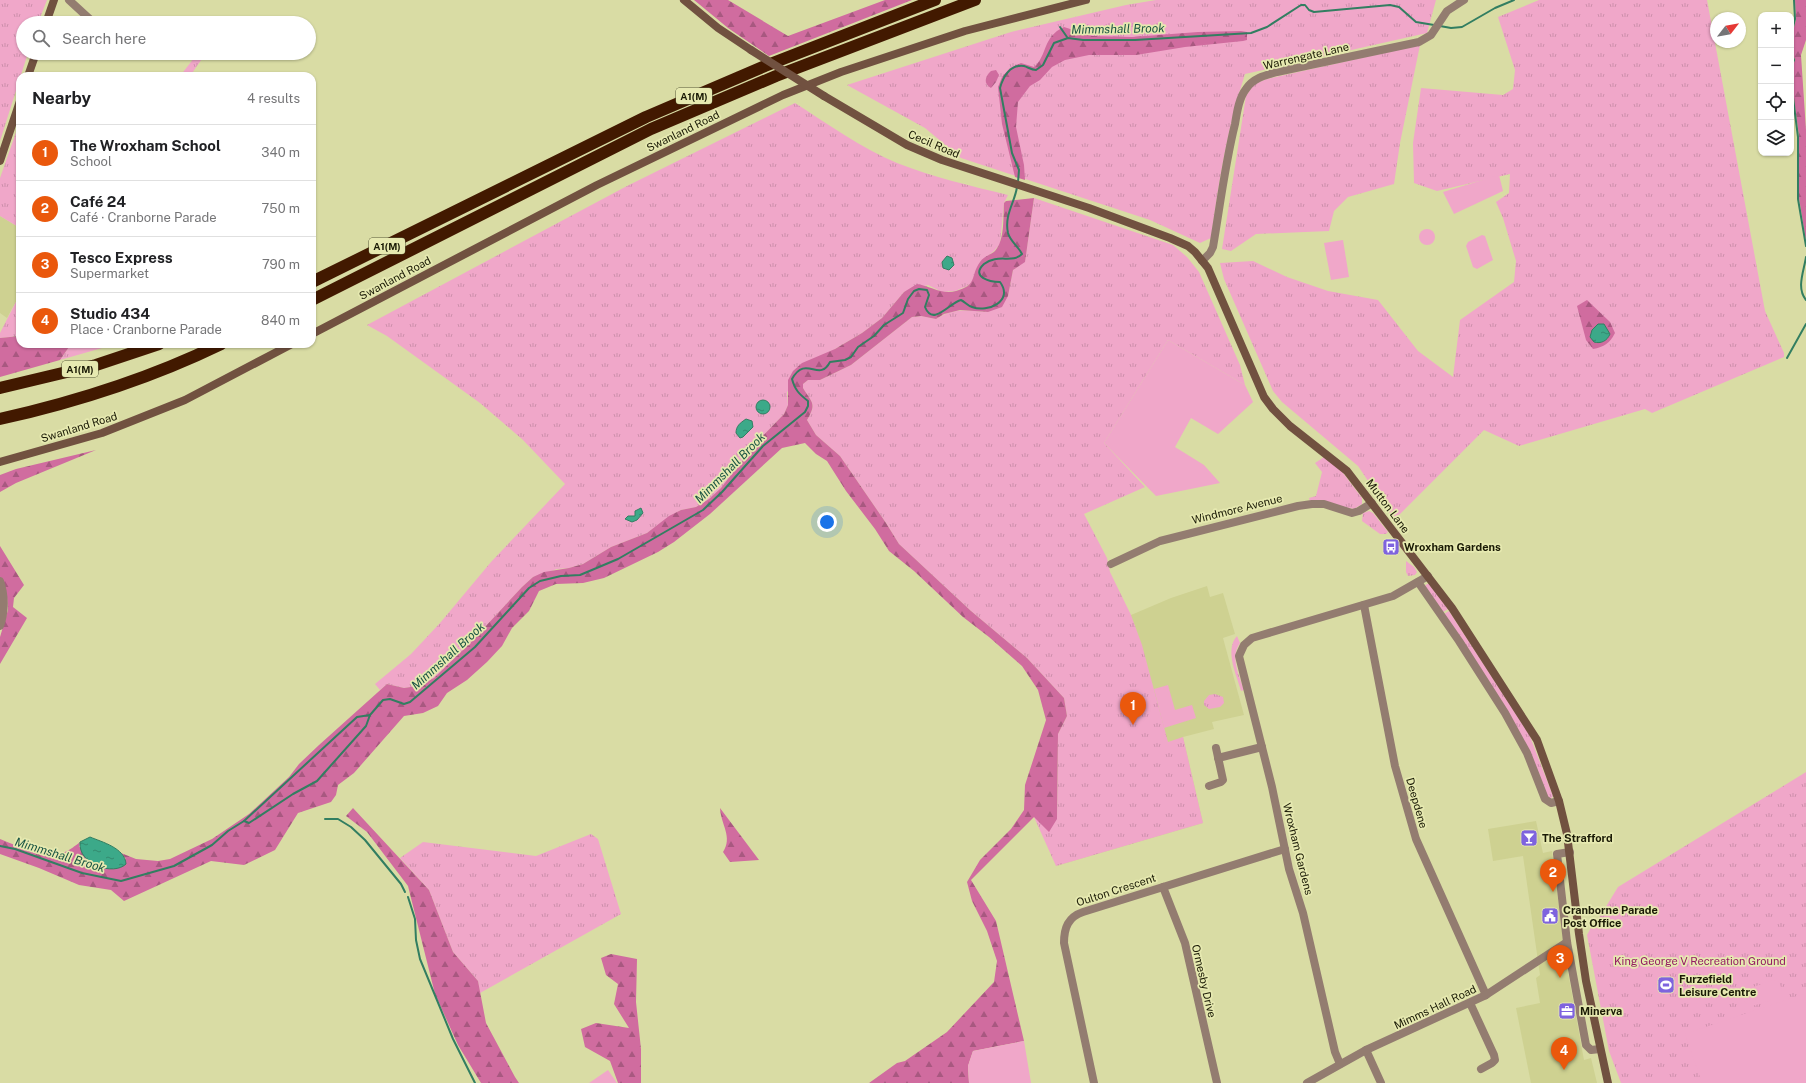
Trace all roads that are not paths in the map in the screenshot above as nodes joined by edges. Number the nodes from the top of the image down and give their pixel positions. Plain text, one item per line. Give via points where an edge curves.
1 (54, 0) edge
2 (69, 0) edge
3 (684, 0) edge
4 (935, 0) edge
5 (975, 0) edge
6 (1086, 0) edge
7 (1464, 0) edge
8 (48, 16) edge
9 (86, 16) edge
10 (34, 60) edge
11 (29, 72) edge
12 (16, 113) edge
13 (0, 161) edge
14 (1201, 259) junction
15 (316, 280) edge
16 (316, 298) edge
17 (316, 332) edge
18 (147, 348) edge
19 (212, 348) edge
20 (284, 348) edge
21 (0, 388) edge
22 (0, 419) edge
23 (0, 462) edge
24 (1372, 503) junction
25 (1111, 564) dead end
26 (1428, 576) junction
27 (0, 581) edge
28 (1418, 582) junction
29 (1364, 605) junction
30 (0, 626) edge
31 (1262, 747) junction
32 (1216, 748) dead end
33 (1218, 758) junction
34 (1209, 786) dead end
35 (1559, 801) junction
36 (1285, 849) junction
37 (1570, 852) junction
38 (1163, 886) junction
39 (1567, 942) junction
40 (1486, 995) junction
41 (1470, 1003) junction
42 (1600, 1049) junction
43 (1366, 1050) junction
44 (1340, 1064) junction
45 (1481, 1069) dead end
46 (1094, 1083) edge
47 (1217, 1083) edge
48 (1307, 1083) edge
49 (1381, 1083) edge
50 (1608, 1083) edge

1 - 8 main road
2 - 9 street
3 - 14 main road, Cecil Road, bridge via 718,28 751,50 907,145 942,160 1089,208 1170,238 1188,246
4 - 15 highway, A1(M) via 765,66 646,117
5 - 16 highway, A1(M) via 776,76 651,129
6 - 17 main road, Swanland Road via 965,31 840,72 783,95 597,185
7 - 14 street, Warrengate Lane via 1448,12 1427,38 1419,42 1277,72 1256,79 1250,84 1241,100 1230,143 1213,247 1210,253
10 - 11 main road
12 - 13 main road
14 - 24 main road, Mutton Lane via 1213,280 1264,397 1290,426 1347,471
18 - 21 highway, A1(M) via 96,365
19 - 22 highway, A1(M) via 157,372 101,392
20 - 23 main road, Swanland Road via 185,400 102,433
24 - 25 street, Windmore Avenue via 1359,512 1352,513 1324,504 1298,506 1160,541
24 - 26 main road, Mutton Lane
26 - 28 street, Wroxham Gardens
26 - 35 main road, Mutton Lane via 1528,724 1543,754
27 - 30 street via 4,597 3,619
28 - 29 street, Wroxham Gardens via 1393,596
28 - 35 street via 1459,641 1514,729 1545,799 1551,803
29 - 31 street, Wroxham Gardens via 1255,637 1244,645 1239,660
29 - 40 street, Deepdene via 1395,766 1416,839
31 - 33 street
31 - 36 street, Wroxham Gardens
32 - 33 street
33 - 34 street via 1222,782
35 - 37 main road, Mutton Lane
36 - 38 street, Oulton Crescent
36 - 44 street, Wroxham Gardens
37 - 39 street via 1556,854
37 - 42 main road, Mutton Lane via 1579,939
38 - 46 street, Oulton Crescent via 1078,914 1068,922 1065,929 1067,960
38 - 47 street, Ormesby Drive via 1185,943
39 - 40 street, Mimms Hall Road
39 - 42 street via 1586,1045 1591,1050
40 - 41 street, Mimms Hall Road
41 - 43 street, Mimms Hall Road
41 - 45 street via 1495,1060
42 - 50 main road, Mutton Lane
43 - 44 street, Mimms Hall Road
43 - 49 street
44 - 48 street, Mimms Hall Road

